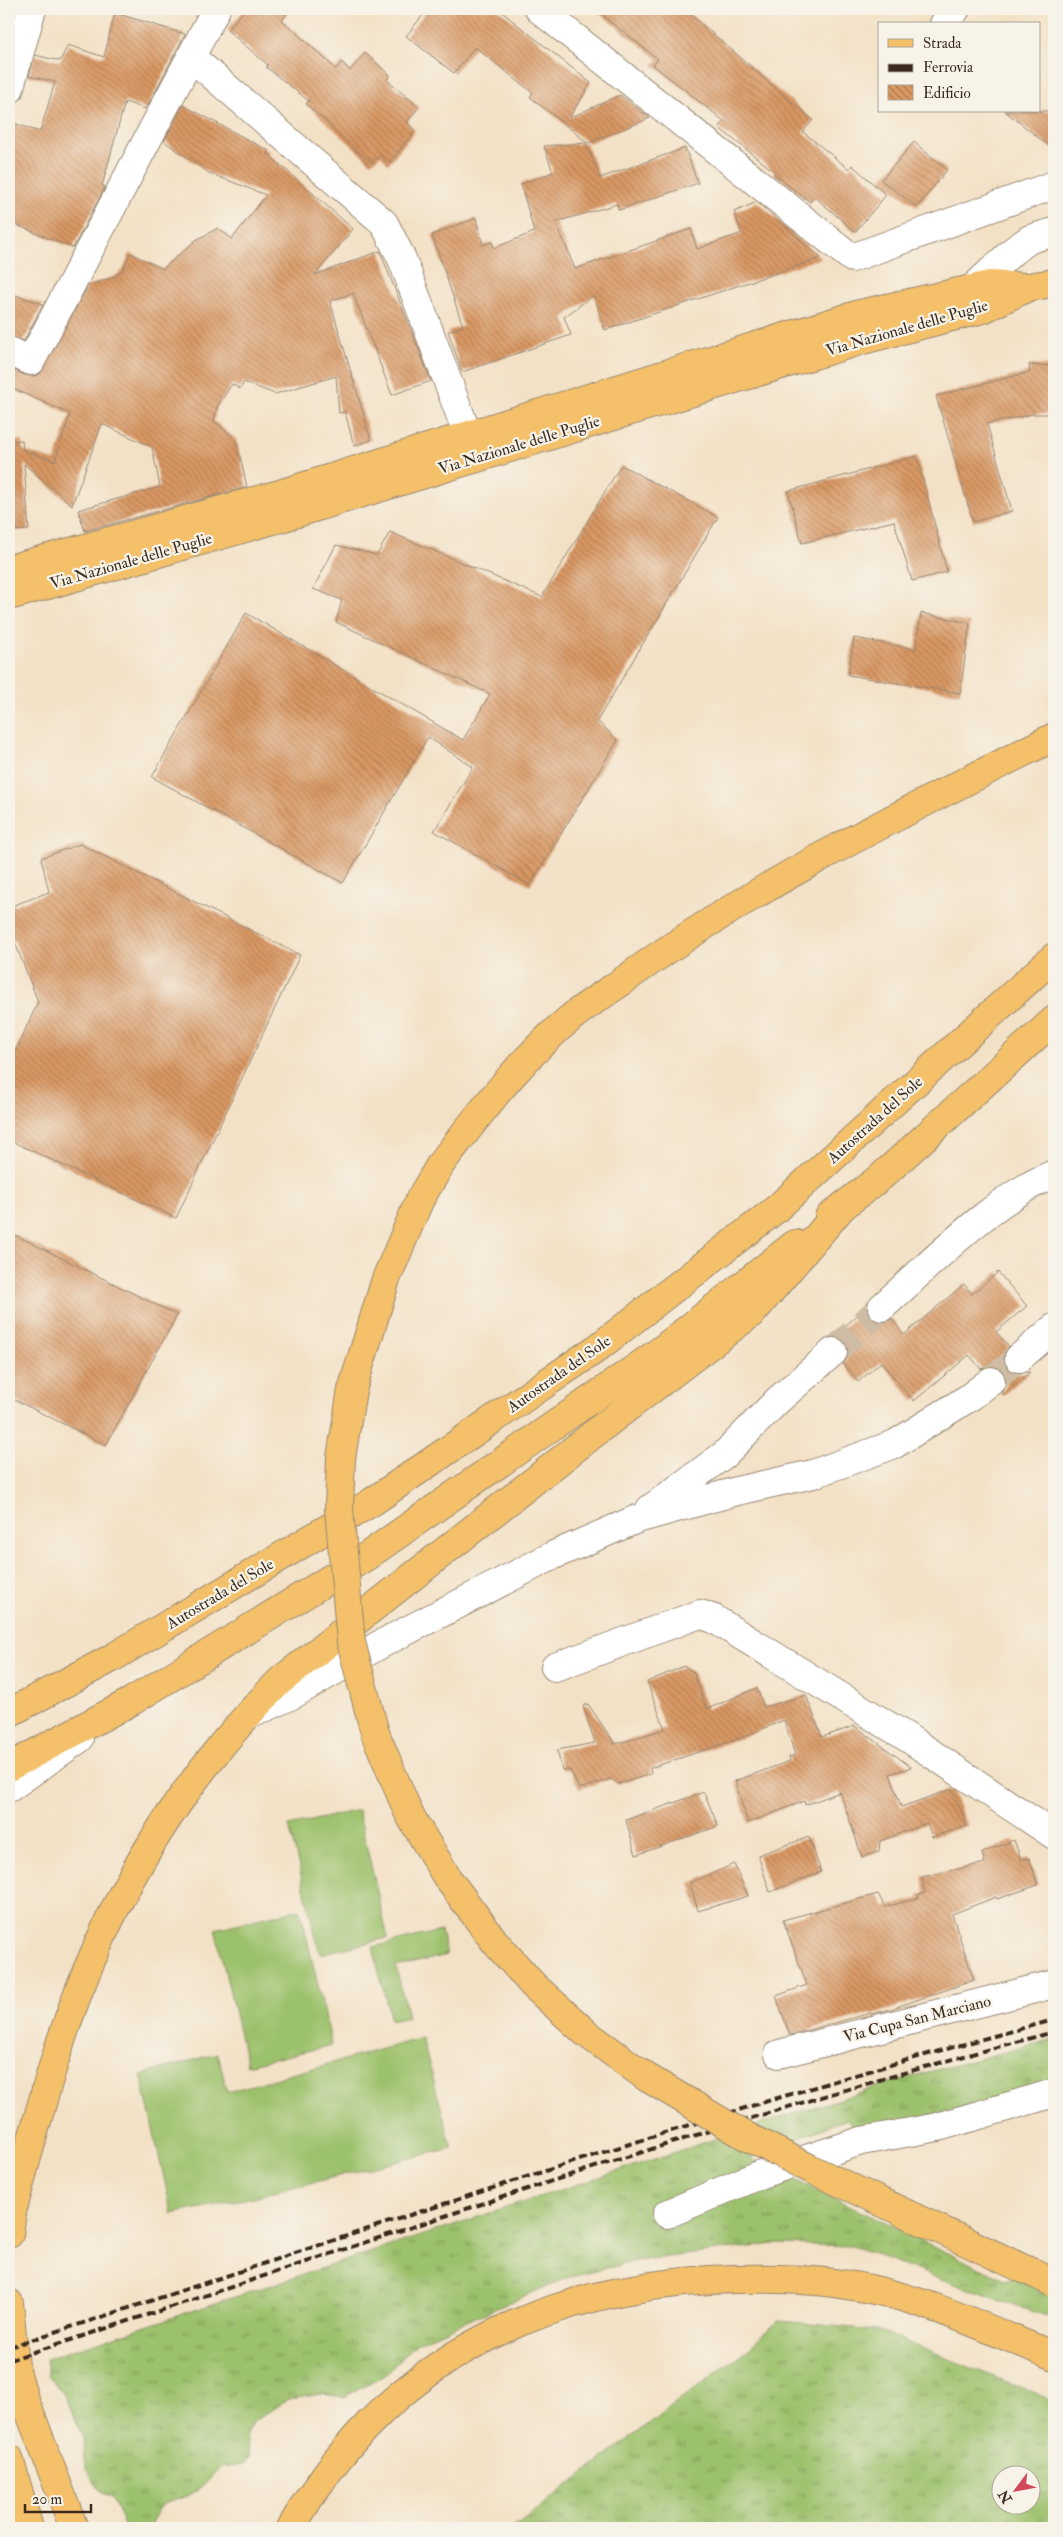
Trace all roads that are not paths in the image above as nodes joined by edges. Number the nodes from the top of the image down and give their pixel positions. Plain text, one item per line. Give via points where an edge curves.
1 (32, 9) edge
2 (216, 9) edge
3 (539, 9) edge
4 (956, 9) edge
5 (946, 22) edge
6 (191, 56) junction
7 (9, 90) edge
8 (1054, 185) edge
9 (1054, 232) edge
10 (1054, 283) edge
11 (1027, 287) junction
12 (973, 288) junction
13 (9, 351) edge
14 (472, 447) junction
15 (9, 569) edge
16 (9, 596) edge
17 (1054, 737) edge
18 (1054, 957) edge
19 (1054, 1020) edge
20 (1054, 1174) edge
21 (843, 1206) junction
22 (882, 1307) tunnel mouth
23 (1054, 1328) edge
24 (833, 1352) tunnel mouth
25 (1019, 1358) tunnel mouth
26 (991, 1381) tunnel mouth
27 (637, 1519) junction
28 (555, 1668) dead end
29 (132, 1701) junction
30 (9, 1713) edge
31 (243, 1718) junction
32 (9, 1767) edge
33 (9, 1788) edge
34 (1054, 1834) edge
35 (1054, 1984) edge
36 (779, 2054) dead end
37 (1054, 2092) edge
38 (667, 2214) dead end
39 (9, 2234) edge
40 (1054, 2283) edge
41 (9, 2304) edge
42 (1054, 2356) edge
43 (9, 2458) edge
44 (29, 2528) edge
45 (74, 2528) edge
46 (291, 2528) edge

1 - 7 street
2 - 6 street
3 - 8 street via 852,258
4 - 5 street
6 - 13 street via 30,361
6 - 14 street via 384,223 402,259
9 - 12 street via 1030,239
10 - 11 main road, Via Nazionale delle Puglie
11 - 12 main road, Via Nazionale delle Puglie via 990,285
11 - 14 main road, Via Nazionale delle Puglie via 983,309
12 - 14 main road, Via Nazionale delle Puglie via 856,315
14 - 15 main road, Via Nazionale delle Puglie via 276,495
14 - 16 main road, Via Nazionale delle Puglie
17 - 40 main road, bridge via 850,840 730,908 673,944 573,1016 527,1058 442,1162 420,1199 386,1279 352,1390 341,1458 339,1509 350,1642 375,1733 409,1814 448,1879 495,1942 534,1986 631,2066 744,2134 811,2169
18 - 30 main road, Autostrada del Sole via 775,1210 596,1349 372,1502 112,1658
19 - 21 main road via 882,1176
20 - 22 street via 1032,1183 982,1220
21 - 29 main road via 660,1351 544,1433 367,1556
21 - 31 main road via 753,1312 280,1681
23 - 25 street
24 - 27 street via 776,1401 724,1454
26 - 27 street via 895,1444 813,1474
27 - 31 street via 554,1555
28 - 34 street via 700,1614 714,1619 905,1736
29 - 32 main road
29 - 33 street
31 - 39 main road via 150,1842 97,1945 58,2049 12,2212
35 - 36 street, Via Cupa San Marciano
37 - 38 street via 938,2127 861,2141 760,2174
41 - 45 main road via 15,2367 23,2395
42 - 46 main road via 941,2310 886,2293 831,2283 748,2278 663,2283 596,2296 523,2319 453,2355 407,2388 362,2432 304,2505
43 - 44 main road

